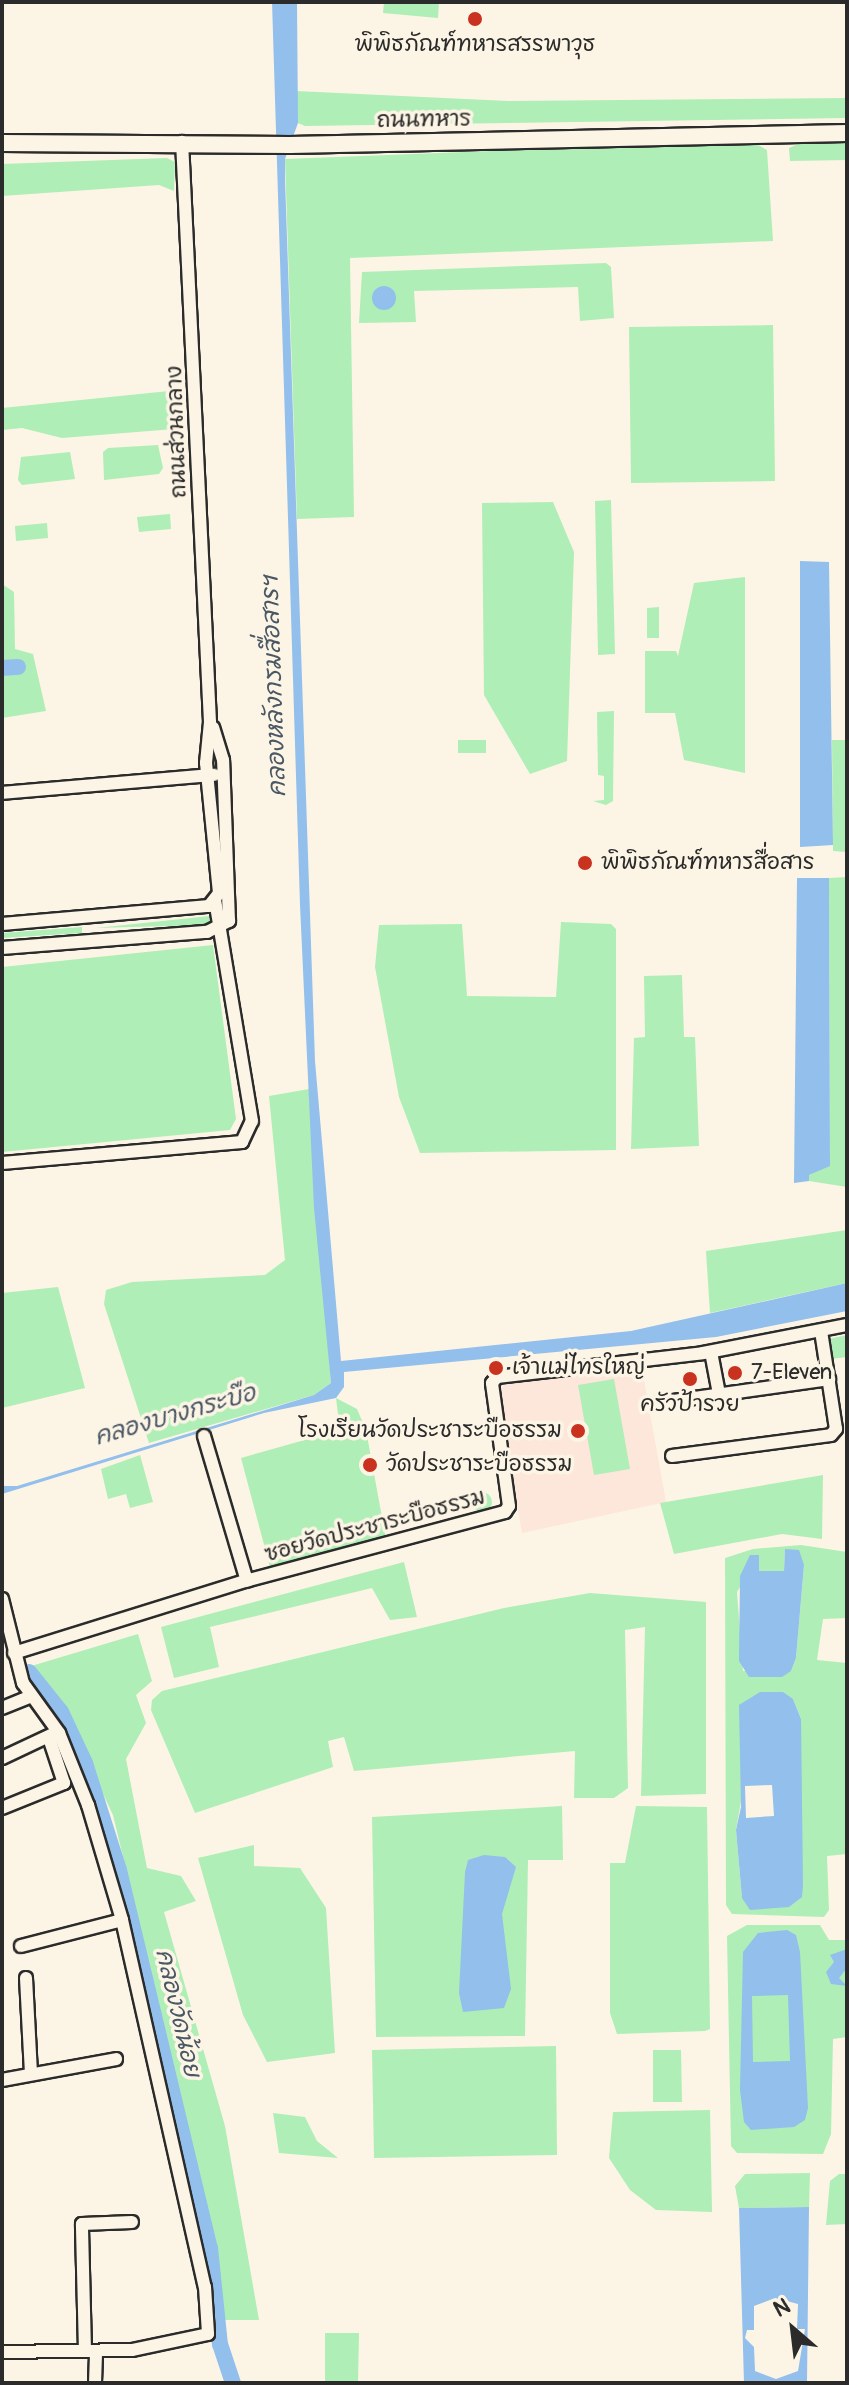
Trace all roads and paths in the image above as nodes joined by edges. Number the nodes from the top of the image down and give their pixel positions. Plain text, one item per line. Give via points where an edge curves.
1 (847, 133) edge
2 (182, 142) junction
3 (2, 143) edge
4 (210, 722) junction
5 (224, 774) junction
6 (208, 776) junction
7 (2, 793) edge
8 (215, 901) junction
9 (88, 918) junction
10 (2, 924) edge
11 (220, 927) junction
12 (90, 941) junction
13 (2, 948) edge
14 (2, 1163) edge
15 (847, 1325) edge
16 (821, 1331) junction
17 (711, 1352) junction
18 (829, 1379) junction
19 (719, 1394) junction
20 (659, 1403) dead end
21 (204, 1436) dead end
22 (672, 1456) dead end
23 (247, 1581) junction
24 (2, 1599) edge
25 (13, 1649) junction
26 (31, 1696) junction
27 (2, 1708) edge
28 (53, 1734) junction
29 (2, 1758) edge
30 (2, 1808) edge
31 (122, 1920) junction
32 (21, 1946) dead end
33 (26, 1978) dead end
34 (116, 2059) dead end
35 (31, 2074) junction
36 (2, 2080) edge
37 (132, 2222) dead end
38 (91, 2351) junction
39 (2, 2352) edge
40 (95, 2383) edge

1 - 2 main road, ถนนทหาร via 290,145
2 - 3 main road, ถนนทหาร
2 - 4 street, ถนนส่วนกลาง
4 - 5 street, ถนนส่วนกลาง
4 - 6 street, ถนนส่วนกลาง
5 - 6 street
5 - 11 street, ถนนส่วนกลาง via 232,912
6 - 7 street
6 - 8 street, ถนนส่วนกลาง via 219,893
8 - 9 street via 209,906
8 - 11 street, ถนนส่วนกลาง
9 - 10 street
9 - 12 street
11 - 12 street
11 - 14 street, ถนนส่วนกลาง via 252,1121 242,1142
12 - 13 street
15 - 16 street, ซอยวัดประชาระบือธรรม
16 - 17 street, ซอยวัดประชาระบือธรรม
16 - 18 street
17 - 19 street
17 - 23 street, ซอยวัดประชาระบือธรรม via 497,1377 492,1383 509,1506 505,1512
18 - 19 street
18 - 22 street via 836,1429 831,1435
19 - 20 street
21 - 23 street
23 - 25 street, ซอยวัดประชาระบือธรรม
24 - 25 street
25 - 26 street
26 - 27 street
26 - 28 street
28 - 29 street
28 - 30 street via 64,1783
28 - 31 street via 88,1805
31 - 32 street
31 - 38 street via 199,2255 208,2334 145,2348
33 - 35 street
34 - 35 street
35 - 36 street
37 - 38 street via 82,2224
38 - 39 street
38 - 40 street

